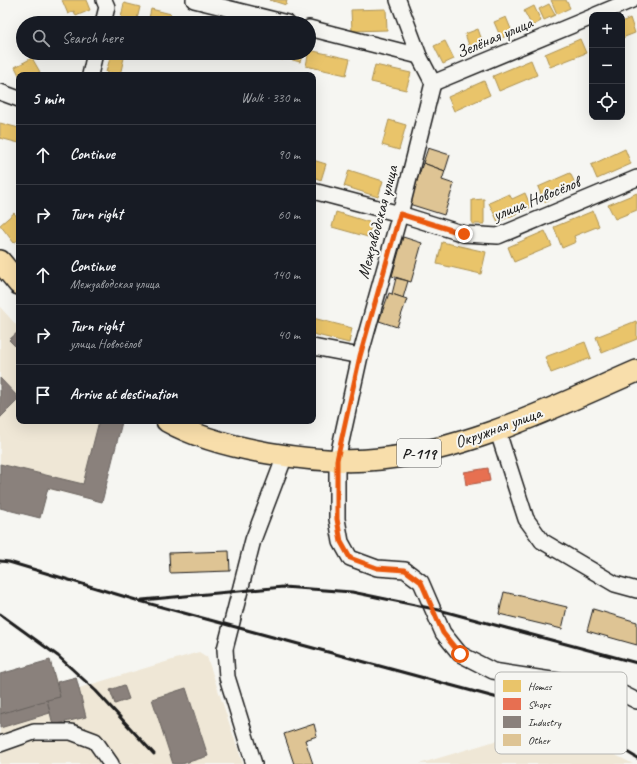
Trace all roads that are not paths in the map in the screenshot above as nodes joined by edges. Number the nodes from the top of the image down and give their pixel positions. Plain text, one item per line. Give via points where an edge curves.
1 (104, 0) edge
2 (194, 0) edge
3 (398, 0) edge
4 (632, 0) edge
5 (603, 12) edge
6 (105, 16) edge
7 (259, 16) edge
8 (589, 18) edge
9 (316, 30) edge
10 (419, 56) junction
11 (93, 60) edge
12 (91, 72) edge
13 (433, 83) junction
14 (0, 92) edge
15 (16, 98) edge
16 (637, 178) edge
17 (316, 192) edge
18 (400, 214) junction
19 (0, 261) edge
20 (16, 280) edge
21 (316, 348) edge
22 (360, 356) junction
23 (637, 371) edge
24 (172, 424) edge
25 (498, 429) junction
26 (286, 456) junction
27 (337, 460) junction
28 (637, 590) edge
29 (495, 672) edge
30 (627, 696) edge
31 (637, 701) edge
32 (0, 744) edge
33 (111, 764) edge
34 (254, 764) edge

1 - 6 street via 107,7
2 - 7 street
3 - 10 street
4 - 5 street
8 - 13 street, Зелёная улица
9 - 10 street
10 - 13 street
11 - 12 street
13 - 18 street, Межзаводская улица
14 - 15 street
16 - 18 street, улица Новосёлов via 498,236 464,234
17 - 18 street, улица Новосёлов
18 - 22 street, Межзаводская улица
19 - 20 highway
21 - 22 street
22 - 27 street, Межзаводская улица
23 - 25 highway, Окружная улица / Р-119
24 - 26 highway, Окружная улица / Р-119 via 209,439
25 - 27 highway, Окружная улица / Р-119 via 465,441 418,453 379,459
25 - 28 street via 526,519 542,541 615,584
26 - 27 highway, Окружная улица / Р-119
26 - 34 street via 253,540 225,649 227,677
27 - 29 street, Межзаводская улица via 337,519 341,542 350,558 377,568 405,570 421,582 443,633 460,654
30 - 31 street, Межзаводская улица
32 - 33 street via 34,732 71,732 94,741

